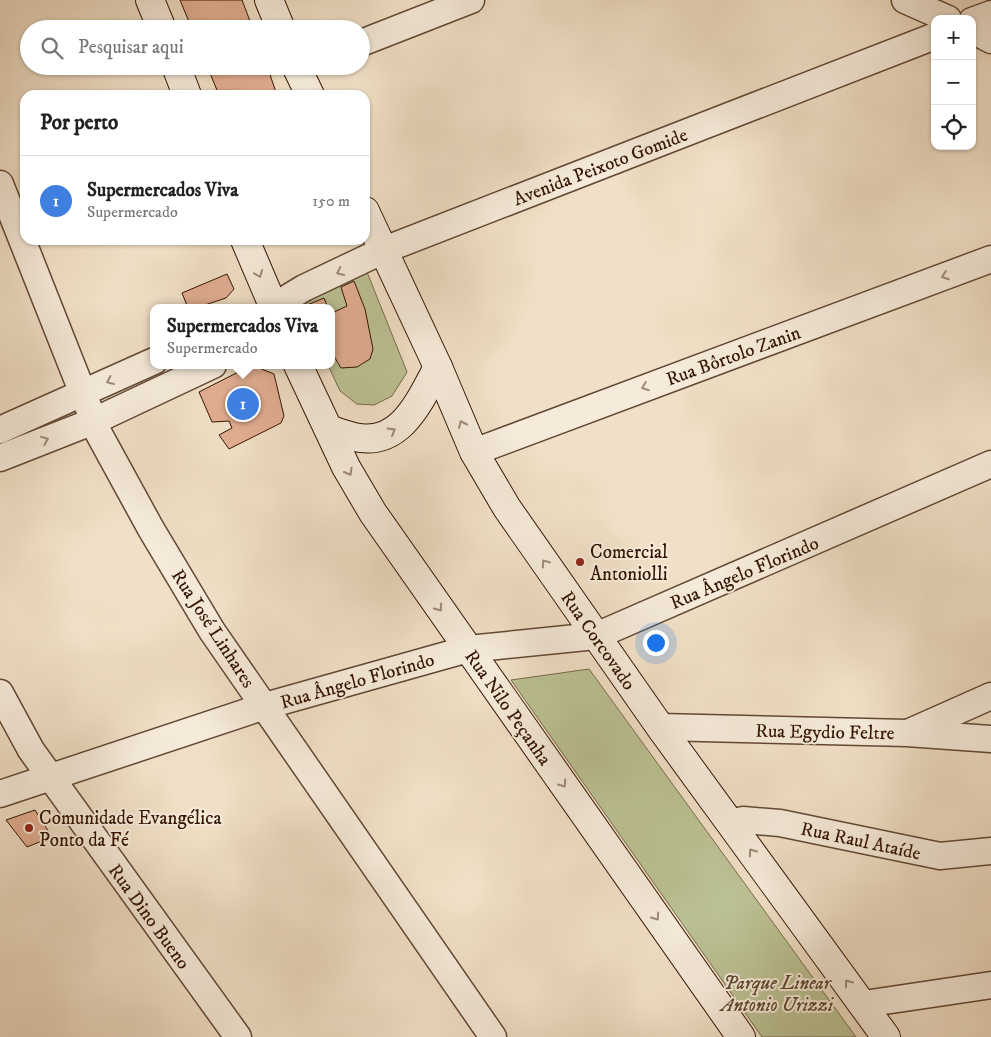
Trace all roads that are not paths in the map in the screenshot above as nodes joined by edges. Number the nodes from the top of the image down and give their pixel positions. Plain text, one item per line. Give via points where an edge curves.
1 (150, 0) edge
2 (269, 0) edge
3 (471, 0) edge
4 (905, 0) edge
5 (991, 14) edge
6 (939, 15) edge
7 (158, 20) edge
8 (277, 20) edge
9 (976, 20) edge
10 (976, 32) edge
11 (931, 38) edge
12 (370, 39) edge
13 (991, 40) edge
14 (179, 75) edge
15 (301, 75) edge
16 (185, 90) edge
17 (308, 90) edge
18 (0, 184) edge
19 (370, 221) edge
20 (20, 235) edge
21 (24, 245) edge
22 (247, 245) edge
23 (384, 250) junction
24 (991, 259) edge
25 (272, 304) edge
26 (278, 304) edge
27 (150, 363) edge
28 (438, 367) junction
29 (204, 369) edge
30 (300, 369) edge
31 (82, 393) junction
32 (94, 421) junction
33 (329, 429) junction
34 (0, 430) edge
35 (474, 452) junction
36 (0, 458) edge
37 (991, 464) edge
38 (596, 636) junction
39 (468, 649) junction
40 (0, 693) edge
41 (991, 696) edge
42 (265, 706) junction
43 (660, 726) junction
44 (908, 733) junction
45 (991, 739) edge
46 (50, 778) junction
47 (0, 794) edge
48 (731, 822) junction
49 (991, 851) edge
50 (991, 985) edge
51 (864, 1004) junction
52 (238, 1037) edge
53 (493, 1037) edge
54 (741, 1037) edge
55 (886, 1037) edge

1 - 7 street
2 - 8 street
3 - 12 street
4 - 6 street
5 - 9 street
10 - 13 street
11 - 23 street, Avenida Peixoto Gomide
14 - 16 street
15 - 17 street
18 - 20 street, Rua José Linhares
19 - 23 street, Rua Corcovado
21 - 31 street, Rua José Linhares
22 -> 25 street
23 -> 26 street, Avenida Peixoto Gomide
23 - 28 street, Rua Corcovado
24 -> 35 street, Rua Bôrtolo Zanin
27 -> 31 street
33 -> 28 street via 356,438 379,438 394,431 408,420
35 -> 28 street, Rua Corcovado
29 - 32 street
30 - 33 street, Rua Nilo Peçanha
31 - 32 street, Rua José Linhares
31 - 34 street
36 -> 32 street
32 - 42 street, Rua José Linhares via 151,529 212,631
33 -> 39 street, Rua Nilo Peçanha via 346,467 373,513
38 -> 35 street, Rua Corcovado via 507,508
37 - 38 street, Rua Ângelo Florindo
38 - 39 street, Rua Ângelo Florindo
38 - 43 street, Rua Corcovado
39 - 42 street, Rua Ângelo Florindo
39 -> 54 street, Rua Nilo Peçanha
40 - 46 street, Rua Dino Bueno
41 - 44 street
42 - 46 street, Rua Ângelo Florindo
42 - 53 street, Rua José Linhares
43 - 44 street, Rua Egydio Feltre
43 - 48 street, Rua Corcovado
44 - 45 street, Rua Egydio Feltre
46 - 47 street, Rua Ângelo Florindo
46 - 52 street, Rua Dino Bueno
48 - 49 street, Rua Raul Ataíde via 780,823 940,856
51 -> 48 street, Rua Corcovado
50 - 51 street
51 - 55 street, Rua Corcovado

